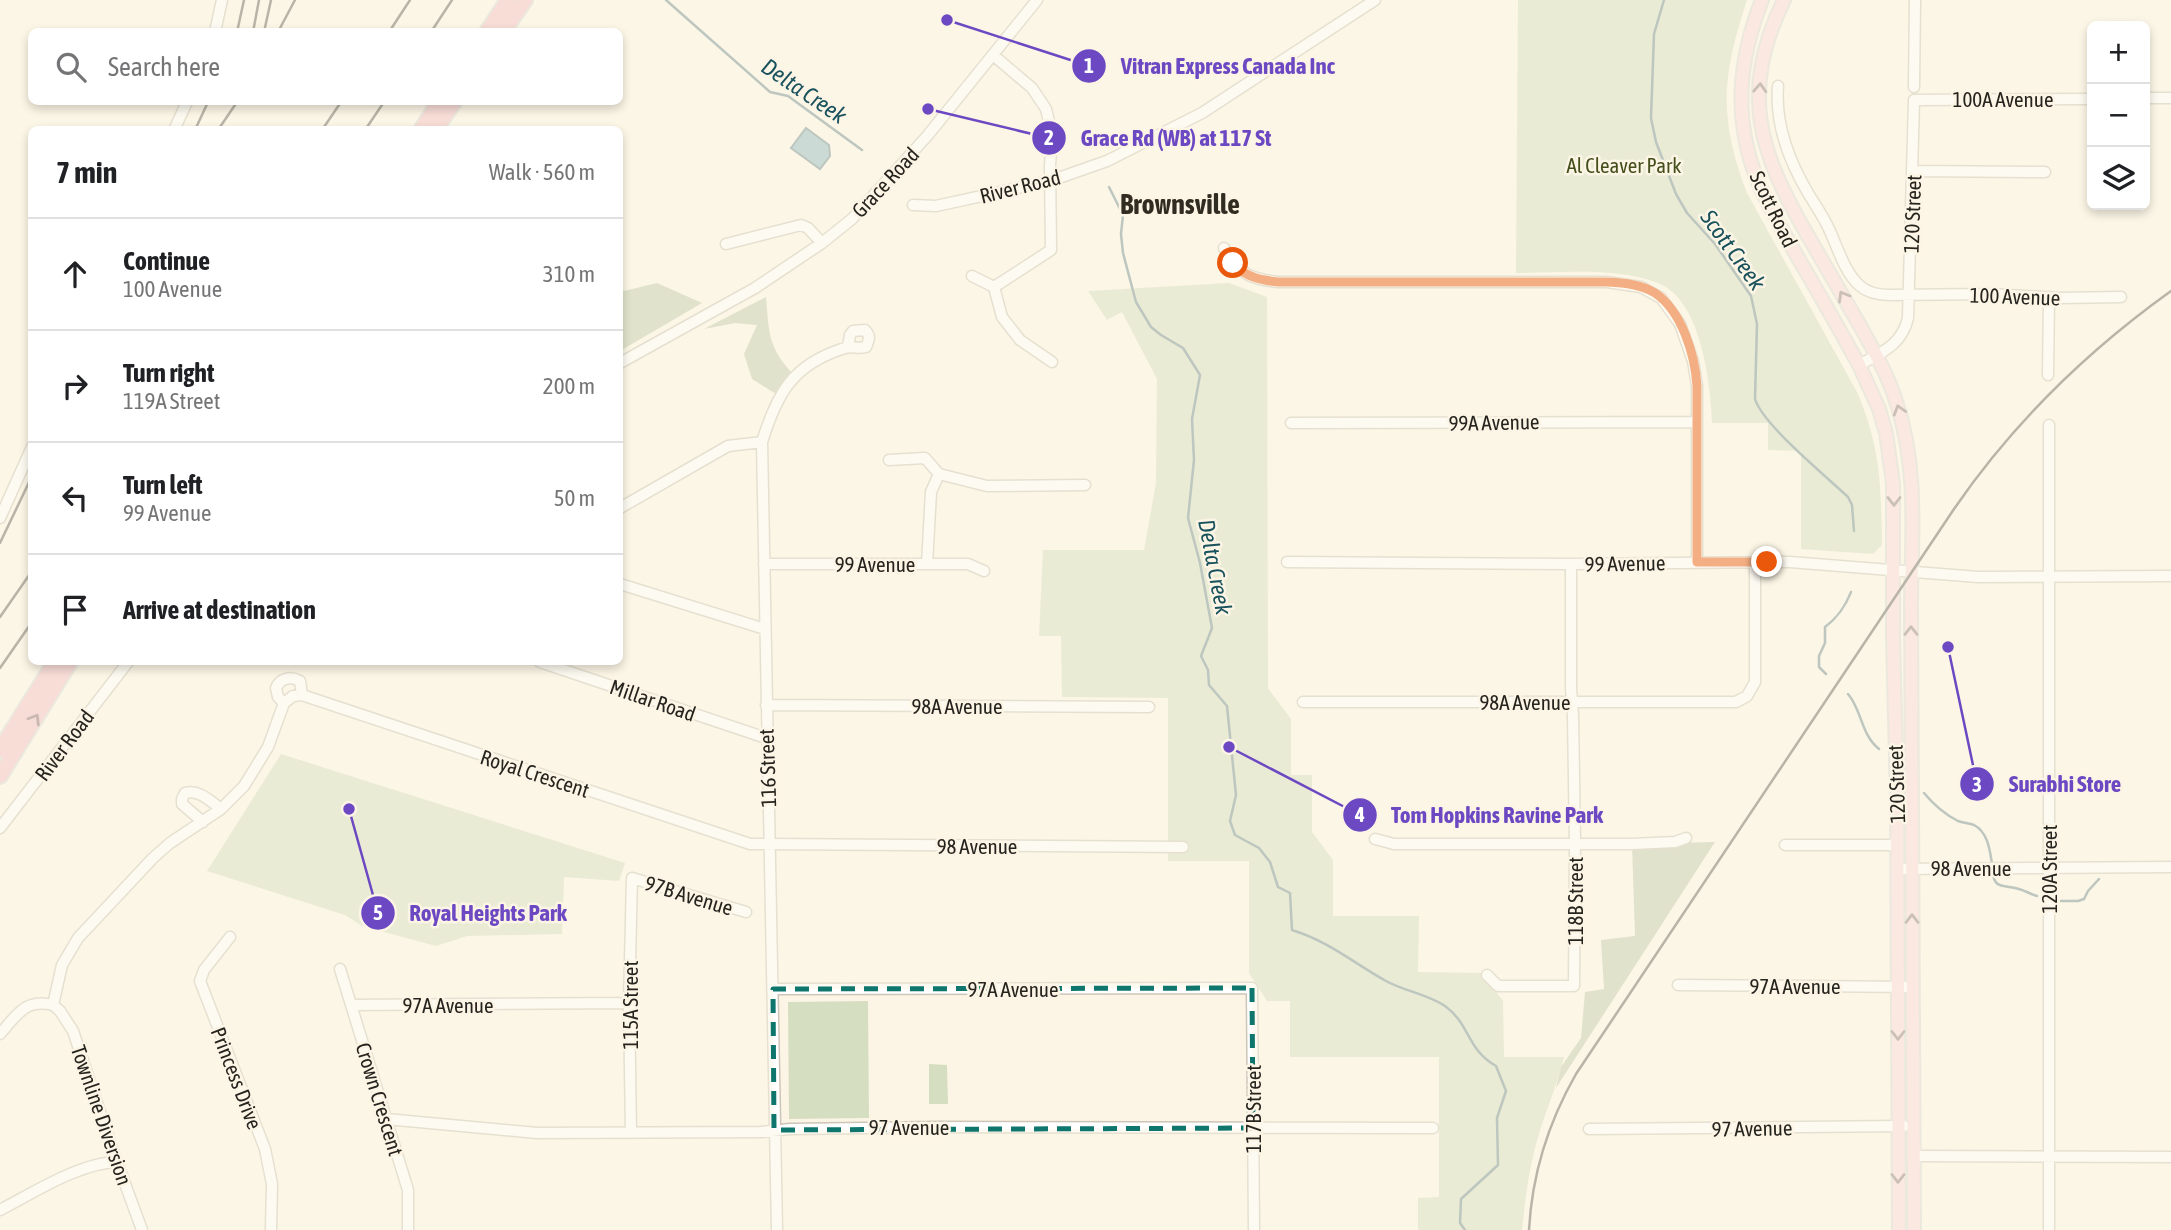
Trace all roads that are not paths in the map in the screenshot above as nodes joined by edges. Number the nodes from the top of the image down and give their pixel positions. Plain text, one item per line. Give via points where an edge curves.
1 (222, 0) edge
2 (508, 0) edge
3 (525, 0) edge
4 (1037, 0) edge
5 (1375, 0) edge
6 (1762, 0) edge
7 (1784, 0) edge
8 (1915, 0) edge
9 (216, 28) edge
10 (489, 28) edge
11 (506, 28) edge
12 (993, 55) junction
13 (1778, 86) dead end
14 (1914, 87) dead end
15 (2171, 98) edge
16 (2087, 99) edge
17 (2150, 99) edge
18 (1914, 100) joint
19 (186, 105) edge
20 (437, 105) edge
21 (452, 105) edge
22 (176, 126) edge
23 (424, 126) edge
24 (438, 126) edge
25 (1913, 171) junction
26 (2045, 172) dead end
27 (1050, 181) junction
28 (913, 205) dead end
29 (822, 243) junction
30 (726, 244) dead end
31 (1224, 248) dead end
32 (972, 276) dead end
33 (994, 288) junction
34 (1909, 295) junction
35 (2049, 297) junction
36 (2121, 297) dead end
37 (848, 346) dead end
38 (1877, 355) junction
39 (623, 361) edge
40 (1052, 362) dead end
41 (1859, 365) junction
42 (2048, 375) dead end
43 (1697, 422) junction
44 (1291, 423) dead end
45 (2049, 425) dead end
46 (762, 442) junction
47 (28, 456) edge
48 (889, 460) dead end
49 (939, 474) junction
50 (1085, 485) dead end
51 (623, 506) edge
52 (0, 518) edge
53 (1287, 562) dead end
54 (1697, 562) junction
55 (1755, 562) junction
56 (764, 564) junction
57 (927, 564) junction
58 (1571, 564) junction
59 (984, 571) dead end
60 (1894, 571) junction
61 (1912, 572) junction
62 (2048, 576) junction
63 (2171, 576) edge
64 (623, 585) edge
65 (765, 629) junction
66 (53, 665) edge
67 (68, 665) edge
68 (126, 665) edge
69 (549, 665) edge
70 (302, 695) junction
71 (1303, 702) dead end
72 (1572, 702) junction
73 (284, 703) junction
74 (765, 705) junction
75 (1149, 707) dead end
76 (766, 738) junction
77 (0, 750) edge
78 (0, 776) edge
79 (221, 809) junction
80 (203, 822) junction
81 (0, 828) edge
82 (1686, 838) dead end
83 (1375, 839) dead end
84 (1575, 844) junction
85 (769, 845) junction
86 (1785, 845) dead end
87 (1897, 845) junction
88 (1184, 847) dead end
89 (2171, 867) edge
90 (2049, 868) junction
91 (1897, 869) junction
92 (1912, 869) junction
93 (632, 878) joint
94 (746, 912) dead end
95 (230, 937) dead end
96 (340, 969) dead end
97 (1488, 975) dead end
98 (1678, 985) dead end
99 (1898, 987) junction
100 (1913, 987) junction
101 (1252, 988) joint
102 (773, 989) junction
103 (629, 1003) junction
104 (53, 1005) junction
105 (351, 1005) junction
106 (0, 1034) edge
107 (386, 1119) junction
108 (1898, 1126) junction
109 (1914, 1126) junction
110 (1253, 1128) junction
111 (1433, 1128) dead end
112 (1589, 1129) dead end
113 (774, 1130) junction
114 (631, 1133) junction
115 (1914, 1156) junction
116 (2049, 1157) junction
117 (2171, 1157) edge
118 (117, 1162) junction
119 (0, 1210) edge
120 (142, 1230) edge
121 (271, 1230) edge
122 (408, 1230) edge
123 (777, 1230) edge
124 (1254, 1230) edge
125 (1899, 1230) edge
126 (1914, 1230) edge
127 (2049, 1230) edge

1 - 9 street
2 - 10 highway
3 - 11 highway
4 - 12 street, Grace Road
5 - 27 street, River Road via 1202,113 1107,161
6 - 41 main road, Scott Road via 1745,49 1741,81 1752,165 1777,220
38 -> 7 main road, Scott Road via 1780,186 1763,139 1759,106 1762,62
8 - 14 street
12 - 27 street via 1032,88 1046,108 1052,134
12 - 29 street, Grace Road via 861,209
13 - 34 street, Scott Road via 1789,155 1853,278 1863,289 1880,295
15 - 17 street
16 - 18 street, 100A Avenue
18 - 25 street, 120 Street
19 - 22 street
20 - 23 highway
21 - 24 highway
25 - 26 street
25 - 34 street, 120 Street
27 - 28 street, River Road via 936,206
27 - 33 street via 1051,250
29 - 30 street via 801,225
29 - 39 street via 755,288
31 - 43 street via 1242,272 1267,281 1616,282 1648,289 1671,309 1682,329 1695,365
32 - 33 street
33 - 40 street via 1002,317 1020,340
34 - 35 street, 100 Avenue
34 - 38 street, 120 Street via 1903,334
35 - 36 street, 100 Avenue
35 - 42 street
37 - 46 street, 116 Street via 806,365 782,390
38 - 41 street, 120 Street
61 -> 38 main road, 120 Street via 1908,447
41 -> 60 main road, 120 Street via 1879,409 1890,456
43 - 44 street, 99A Avenue
43 - 54 street
45 - 62 street, 120A Street
46 - 51 street via 728,446
46 - 56 street, 116 Street
47 - 52 street
48 - 49 street via 925,458
49 - 50 street via 987,485
49 - 57 street via 932,492
53 - 58 street, 99 Avenue
54 - 55 street, 99 Avenue
54 - 58 street, 99 Avenue
55 - 60 street, 99 Avenue
55 - 72 street, 98A Avenue via 1756,671 1746,696 1729,703
56 - 57 street, 99 Avenue
56 - 65 street, 116 Street
57 - 59 street, 99 Avenue via 968,564
58 - 72 street, 118B Street
60 - 61 street, 99 Avenue
60 - 87 main road, 120 Street
61 - 62 street, 99 Avenue
92 -> 61 main road, 120 Street
62 - 63 street, 99 Avenue
62 - 90 street, 120A Street
64 - 65 street
65 - 74 street, 116 Street
66 - 77 highway
78 -> 67 highway
68 - 81 street, River Road
69 - 76 street, Millar Road
70 - 73 street
70 - 73 street, Royal Crescent via 300,681 281,680 276,688
70 - 85 street, Royal Crescent via 750,844
71 - 72 street, 98A Avenue
72 - 84 street, 118B Street
73 - 79 street, Royal Crescent via 263,755 244,786
74 - 75 street, 98A Avenue
74 - 76 street, 116 Street
76 - 85 street, 116 Street
79 - 80 street, Royal Crescent
79 - 80 street via 199,793 185,793 182,804
80 - 104 street, Royal Crescent via 153,858 78,938 62,965
82 - 84 street
83 - 84 street via 1394,844
84 - 97 street, 118B Street via 1574,986 1498,986
85 - 88 street, 98 Avenue
85 - 102 street, 116 Street
86 - 87 street
87 - 91 main road, 120 Street
89 - 90 street, 98 Avenue
90 - 92 street, 98 Avenue
90 - 116 street, 120A Street
91 - 92 street, 98 Avenue
91 - 99 main road, 120 Street
100 -> 92 main road, 120 Street
93 - 94 street, 97B Avenue
93 - 103 street, 115A Street
95 - 121 street, Princess Drive via 200,981 265,1149 272,1184
96 - 105 street, Crown Crescent
98 - 99 street, 97A Avenue
99 - 100 street, 97A Avenue
99 -> 108 main road, 120 Street
100 - 109 main road, 120 Street
101 - 102 street, 97A Avenue
101 - 110 street, 117B Street
102 - 113 street, 116 Street
103 - 105 street, 97A Avenue
103 - 114 street, 115A Street
104 - 106 street via 24,1007
104 - 118 street, Townline Diversion via 73,1031
105 - 107 street, Crown Crescent
107 - 114 street, 97 Avenue via 537,1133
107 - 122 street, Crown Crescent via 408,1190
108 - 109 street, 97 Avenue
108 - 112 street, 97 Avenue
108 -> 125 main road, 120 Street
109 - 115 main road, 120 Street
110 - 111 street, 97 Avenue
110 - 113 street, 97 Avenue
110 - 124 street, 117B Street
113 - 114 street, 97 Avenue
113 - 123 street, 116 Street
115 - 116 street
115 - 126 main road, 120 Street
116 - 117 street
116 - 127 street, 120A Street
118 - 119 street via 83,1169
118 - 120 street, Townline Diversion

